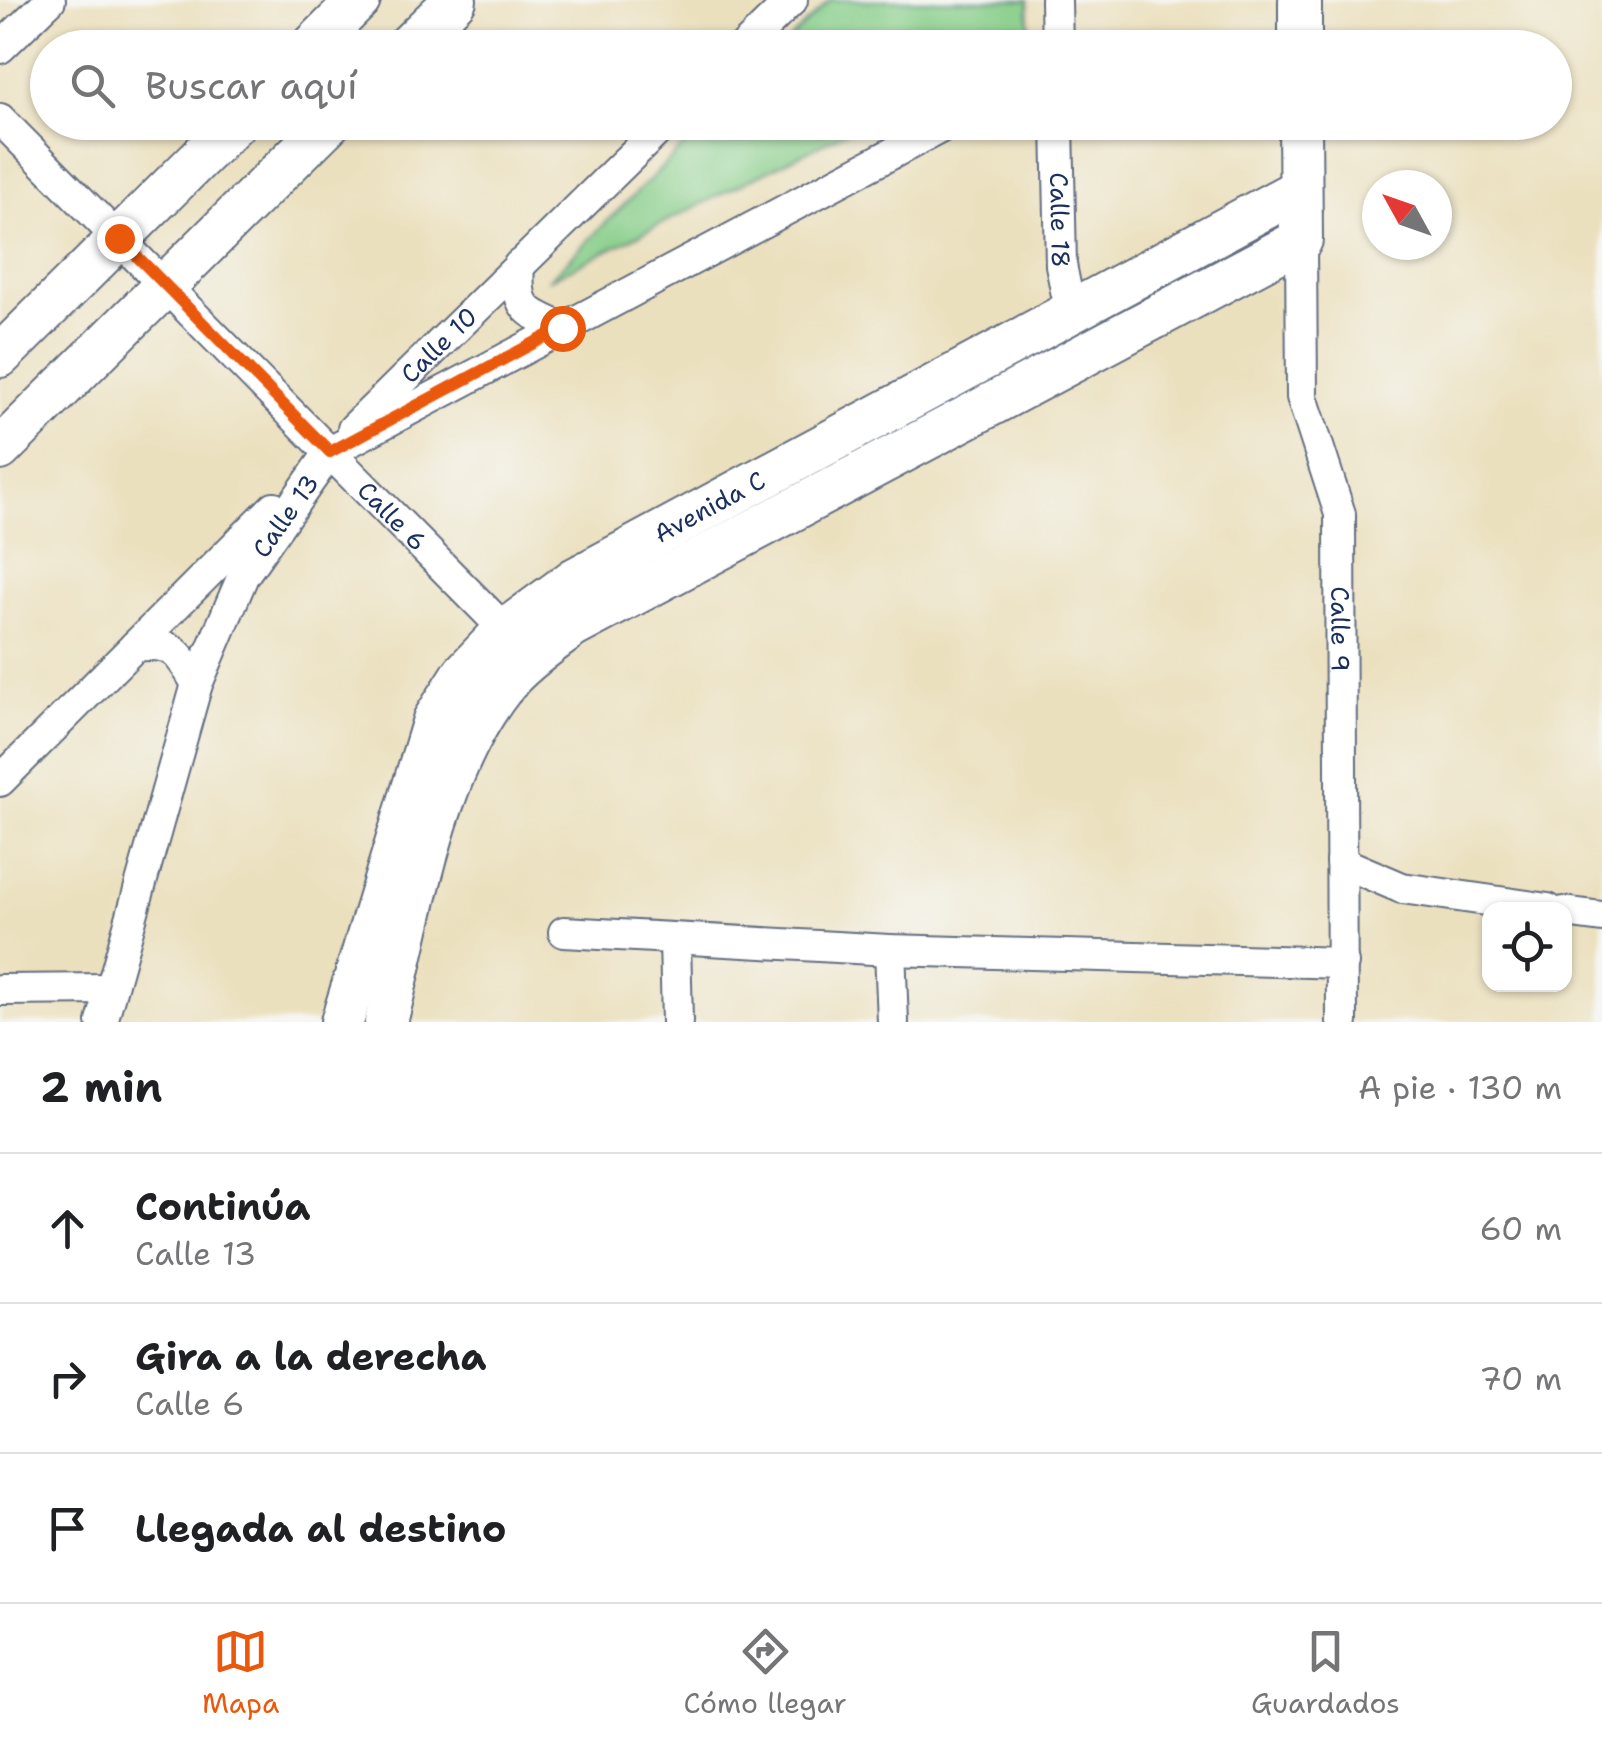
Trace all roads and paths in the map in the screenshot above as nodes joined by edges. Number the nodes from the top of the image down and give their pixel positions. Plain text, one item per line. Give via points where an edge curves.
1 (50, 0) edge
2 (359, 0) edge
3 (455, 0) edge
4 (792, 0) edge
5 (1056, 0) edge
6 (1300, 0) edge
7 (329, 30) edge
8 (424, 30) edge
9 (761, 30) edge
10 (1057, 30) edge
11 (1300, 30) edge
12 (0, 48) edge
13 (0, 119) edge
14 (218, 140) edge
15 (312, 140) edge
16 (647, 140) edge
17 (917, 140) edge
18 (1058, 140) edge
19 (1300, 140) edge
20 (1300, 189) junction
21 (119, 238) junction
22 (1301, 240) junction
23 (519, 265) junction
24 (166, 283) junction
25 (1071, 315) junction
26 (562, 328) junction
27 (0, 356) edge
28 (0, 449) edge
29 (330, 452) junction
30 (518, 644) junction
31 (134, 646) junction
32 (196, 684) junction
33 (0, 781) edge
34 (1341, 862) junction
35 (1495, 902) edge
36 (1572, 913) edge
37 (1602, 918) edge
38 (564, 932) dead end
39 (675, 939) junction
40 (890, 950) junction
41 (1343, 963) junction
42 (109, 989) junction
43 (0, 990) edge
44 (102, 1022) edge
45 (342, 1022) edge
46 (386, 1022) edge
47 (677, 1022) edge
48 (893, 1022) edge
49 (1342, 1022) edge

1 - 12 street
2 - 7 street
3 - 8 street
4 - 9 street
5 - 10 street
6 - 11 street
13 - 21 street, Calle 6
14 - 21 street
15 - 24 street
16 - 23 street, Calle 10
17 - 26 street, Calle 13
18 - 25 street, Calle 18 via 1061,264
19 - 20 street
20 - 22 street
20 - 25 street, Avenida C
21 - 24 street, Calle 6
21 - 27 street
22 - 30 street, Avenida C via 572,627
22 - 34 street, Calle 9 via 1302,397 1340,514
23 - 26 street via 517,296 530,314
23 - 29 street, Calle 10
24 - 28 street
24 - 29 street, Calle 6
25 - 30 street, Avenida C via 575,579
26 - 29 street, Calle 13
29 - 30 street, Calle 6
29 - 31 street, Calle 10
29 - 32 street, Calle 13 via 243,576
30 - 45 street, Avenida C via 464,673 434,720
30 - 46 street, Avenida C via 510,678 475,729 447,789
31 - 32 street via 160,642 179,654
31 - 33 street, Calle 10
32 - 42 street, Calle 13
34 - 35 street via 1402,888
34 - 41 street, Calle 9
36 - 37 street
38 - 39 street
39 - 40 street
39 - 47 street
40 - 41 street
40 - 48 street
41 - 49 street, Calle 9
42 - 43 street
42 - 44 street, Calle 13

